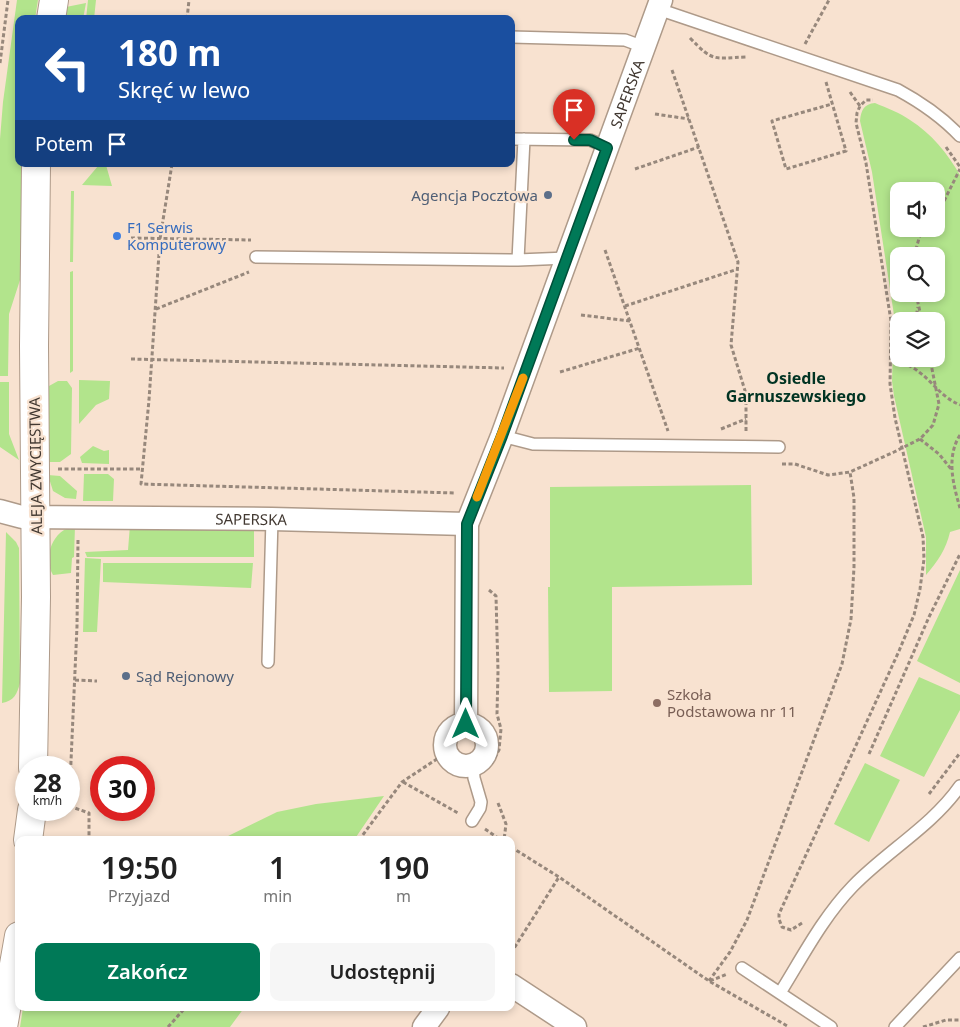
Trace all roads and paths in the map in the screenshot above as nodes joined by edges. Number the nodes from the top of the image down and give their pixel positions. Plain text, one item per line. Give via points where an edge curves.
1 (8, 0) edge
2 (54, 0) edge
3 (189, 0) edge
4 (829, 0) edge
5 (659, 4) edge
6 (52, 15) edge
7 (187, 15) edge
8 (515, 37) edge
9 (644, 47) junction
10 (798, 57) junction
11 (0, 62) edge
12 (821, 64) junction
13 (672, 70) dead end
14 (877, 100) dead end
15 (832, 104) junction
16 (655, 114) dead end
17 (689, 118) junction
18 (960, 136) edge
19 (515, 139) edge
20 (524, 139) junction
21 (942, 141) dead end
22 (698, 147) junction
23 (607, 148) junction
24 (36, 167) edge
25 (172, 167) edge
26 (960, 168) edge
27 (635, 169) dead end
28 (945, 198) edge
29 (131, 238) dead end
30 (160, 239) junction
31 (205, 240) dead end
32 (605, 250) dead end
33 (256, 257) joint
34 (567, 258) junction
35 (518, 260) junction
36 (738, 269) junction
37 (918, 304) joint
38 (625, 306) junction
39 (156, 309) junction
40 (917, 312) edge
41 (920, 312) edge
42 (581, 315) dead end
43 (630, 322) junction
44 (640, 348) junction
45 (890, 358) edge
46 (131, 359) dead end
47 (152, 360) junction
48 (890, 367) edge
49 (911, 367) edge
50 (932, 367) edge
51 (509, 368) dead end
52 (560, 372) dead end
53 (936, 389) junction
54 (960, 405) edge
55 (960, 434) edge
56 (502, 436) junction
57 (920, 439) junction
58 (746, 446) junction
59 (673, 447) junction
60 (779, 447) dead end
61 (902, 449) junction
62 (779, 464) dead end
63 (142, 469) junction
64 (951, 469) junction
65 (52, 470) dead end
66 (850, 472) junction
67 (422, 493) dead end
68 (960, 508) edge
69 (0, 511) edge
70 (36, 517) junction
71 (272, 519) junction
72 (467, 524) junction
73 (78, 532) dead end
74 (960, 554) edge
75 (486, 587) dead end
76 (268, 662) dead end
77 (75, 680) junction
78 (97, 681) dead end
79 (466, 724) junction
80 (446, 753) junction
81 (960, 753) edge
82 (869, 754) dead end
83 (33, 756) edge
84 (481, 766) junction
85 (402, 782) junction
86 (960, 786) edge
87 (494, 796) dead end
88 (924, 800) dead end
89 (31, 821) edge
90 (472, 821) joint
91 (29, 836) edge
92 (89, 836) edge
93 (363, 836) edge
94 (504, 836) edge
95 (515, 850) edge
96 (559, 877) junction
97 (806, 919) dead end
98 (515, 947) edge
99 (960, 958) edge
100 (15, 959) edge
101 (742, 968) dead end
102 (709, 981) junction
103 (515, 988) edge
104 (780, 993) junction
105 (182, 1011) edge
106 (436, 1011) edge
107 (960, 1020) edge
108 (3, 1027) edge
109 (168, 1027) edge
110 (424, 1027) edge
111 (575, 1027) edge
112 (789, 1027) edge
113 (831, 1027) edge
114 (895, 1027) edge
115 (923, 1027) edge

1 - 11 path
2 - 6 street
3 - 7 path
4 - 10 path
5 - 9 street, SAPERSKA
5 - 10 lane
8 - 9 lane via 625,40
9 - 23 street, SAPERSKA
10 - 12 lane
12 - 15 path
12 - 18 lane via 898,90 922,103
13 - 17 path
14 - 45 path via 866,100 860,106 856,123 866,163 889,312
15 - 15 path via 846,151 786,169 772,121
16 - 17 path
17 - 22 path
19 - 20 lane
20 - 23 lane via 590,140
20 - 35 lane
21 - 26 path
22 - 27 path
22 - 36 path
23 - 34 street, SAPERSKA
24 - 70 street, ALEJA ZWYCIĘSTWA
25 - 30 path
26 - 28 path
29 - 30 path
30 - 31 path
30 - 39 path
32 - 38 path
33 - 35 lane
33 - 39 path via 255,269
34 - 35 lane
34 - 56 street, SAPERSKA
36 - 38 path
36 - 58 path via 731,345 746,394
37 - 40 path
37 - 41 path
38 - 43 path
39 - 47 path
42 - 43 path
43 - 44 path
44 - 52 path
44 - 59 path
46 - 47 path
47 - 51 path
47 - 63 path
48 - 61 path
49 - 53 path
50 - 53 path
53 - 54 path
53 - 57 path via 939,404 933,425
55 - 64 path via 955,443
56 - 59 lane via 532,444
56 - 72 street, SAPERSKA
57 - 61 path
57 - 64 path via 940,454
58 - 59 lane
58 - 60 lane
61 - 66 path
61 - 97 path via 923,537 920,589 914,615 899,651 779,914 782,927 791,930
62 - 66 path via 795,464 828,475
63 - 65 path
63 - 67 path via 141,484
64 - 68 path
66 - 102 path via 854,498 854,567 851,619 842,664 747,920
69 - 70 street, SAPERSKA
70 - 71 street, SAPERSKA
70 - 83 street, ALEJA ZWYCIĘSTWA
71 - 72 street, SAPERSKA
71 - 76 lane
72 - 79 street, SAPERSKA
73 - 77 path
74 - 82 path
75 - 84 path via 496,596 496,714 501,728 499,750
77 - 78 path
77 - 92 path via 70,806 89,813
79 - 80 street via 452,729 446,736
79 - 84 street via 475,726 486,738 488,746
80 - 84 street via 457,765
80 - 85 path
81 - 88 path
84 - 90 lane via 474,778 481,802
85 - 90 path
85 - 93 path
86 - 104 lane via 935,814 839,901
87 - 94 path via 506,824
89 - 91 street
95 - 96 path
96 - 98 path
96 - 102 path
99 - 114 lane
100 - 108 street
101 - 104 lane
102 - 112 path
103 - 111 street
104 - 113 lane
105 - 109 path
106 - 110 street
107 - 115 path via 946,1020

